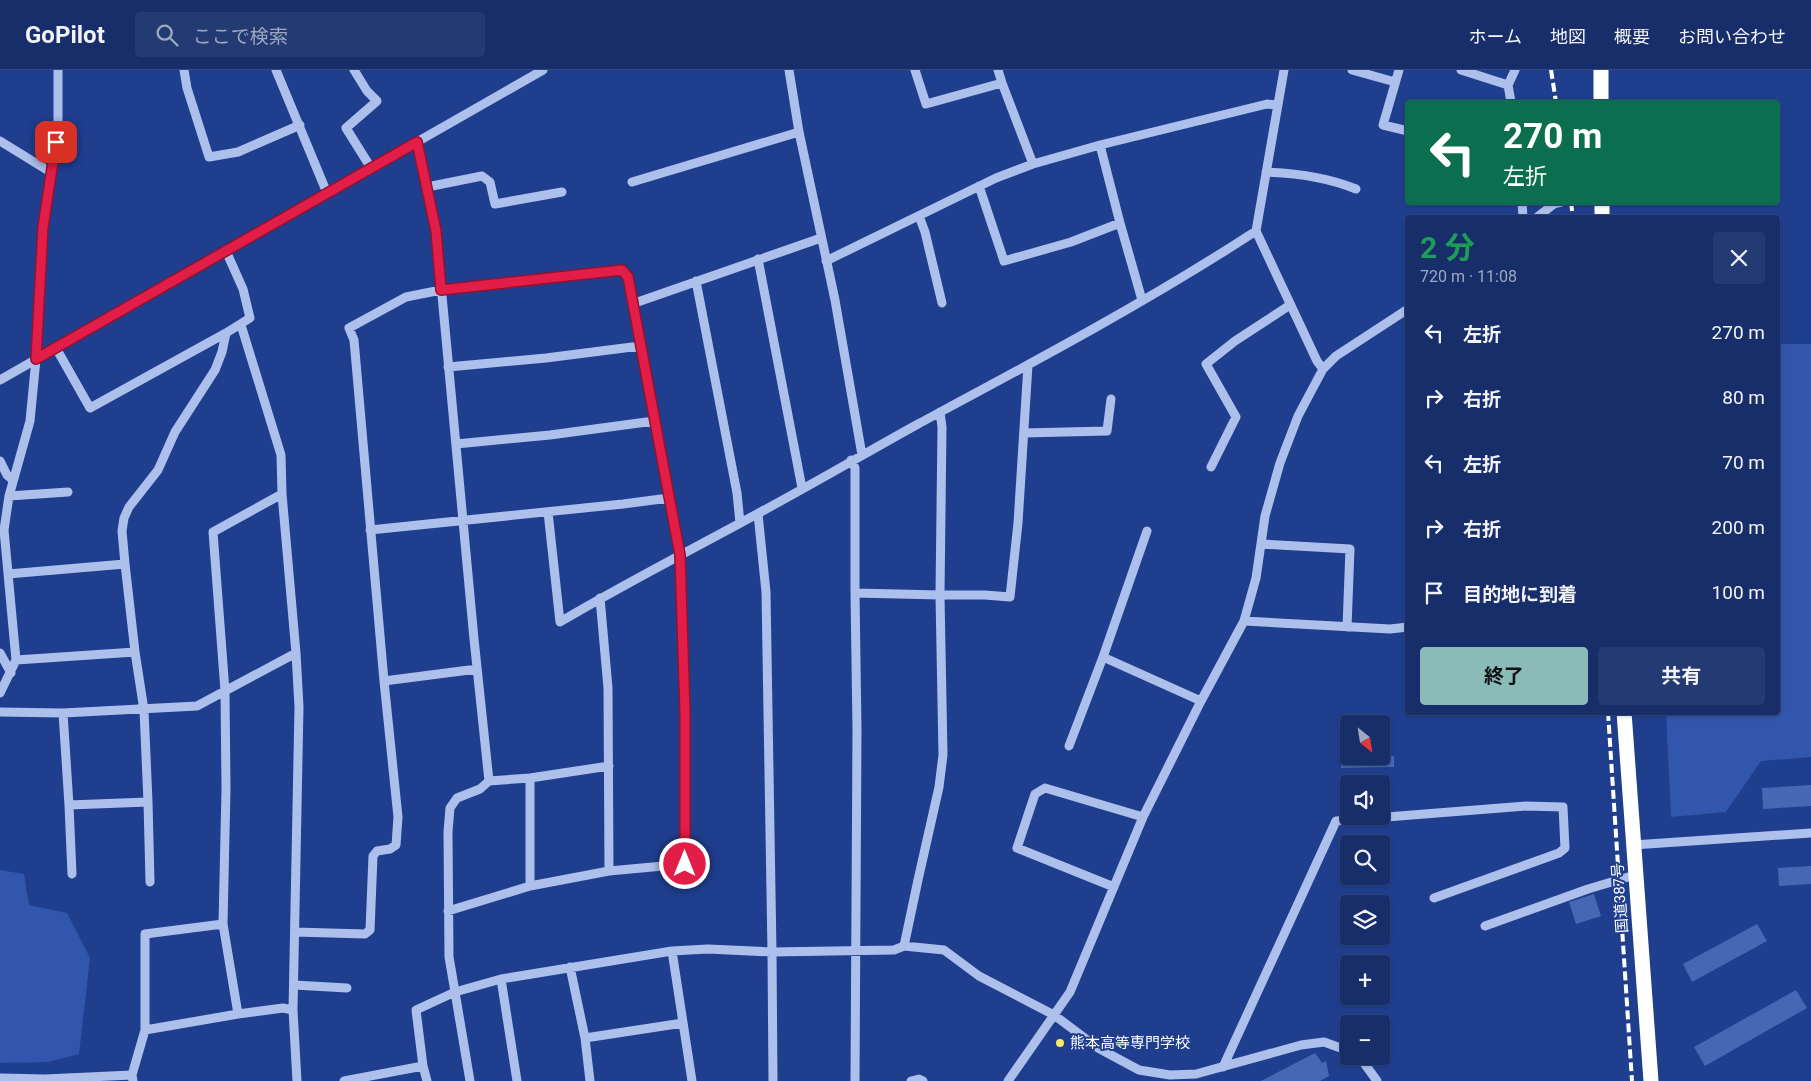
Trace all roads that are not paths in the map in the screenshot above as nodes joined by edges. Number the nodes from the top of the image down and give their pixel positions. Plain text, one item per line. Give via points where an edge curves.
1 (58, 70) edge
2 (184, 70) edge
3 (276, 70) edge
4 (354, 70) edge
5 (543, 70) edge
6 (790, 70) edge
7 (915, 70) edge
8 (998, 70) edge
9 (1284, 70) edge
10 (1352, 70) edge
11 (1399, 70) edge
12 (1461, 70) edge
13 (1515, 70) edge
14 (1601, 70) edge
15 (1002, 82) junction
16 (1395, 82) junction
17 (1508, 85) junction
18 (1511, 100) edge
19 (1601, 100) edge
20 (1278, 105) junction
21 (300, 125) junction
22 (1405, 130) edge
23 (800, 132) junction
24 (0, 140) edge
25 (417, 142) junction
26 (1100, 145) junction
27 (1033, 164) junction
28 (371, 168) junction
29 (52, 172) junction
30 (1266, 172) junction
31 (632, 182) dead end
32 (979, 186) junction
33 (427, 187) junction
34 (1356, 189) dead end
35 (562, 192) dead end
36 (327, 193) junction
37 (1553, 205) edge
38 (1540, 215) edge
39 (919, 216) junction
40 (1120, 223) junction
41 (1256, 231) junction
42 (821, 238) junction
43 (226, 251) junction
44 (758, 259) junction
45 (826, 261) junction
46 (696, 281) junction
47 (441, 290) junction
48 (1142, 300) junction
49 (942, 303) dead end
50 (632, 304) junction
51 (1290, 305) junction
52 (1405, 311) edge
53 (241, 325) junction
54 (226, 333) junction
55 (640, 346) junction
56 (56, 348) junction
57 (36, 359) junction
58 (1028, 365) junction
59 (448, 367) junction
60 (1323, 369) junction
61 (0, 380) edge
62 (1111, 399) dead end
63 (940, 412) junction
64 (654, 421) junction
65 (1024, 433) junction
66 (456, 444) junction
67 (862, 454) junction
68 (852, 460) junction
69 (0, 461) edge
70 (1211, 467) dead end
71 (13, 480) junction
72 (802, 488) junction
73 (68, 492) dead end
74 (282, 494) junction
75 (9, 496) junction
76 (669, 498) junction
77 (548, 512) junction
78 (758, 514) junction
79 (463, 521) junction
80 (740, 523) junction
81 (370, 530) junction
82 (1146, 532) dead end
83 (1261, 544) junction
84 (680, 555) junction
85 (125, 564) junction
86 (8, 574) junction
87 (855, 593) junction
88 (940, 595) junction
89 (600, 598) junction
90 (1244, 621) junction
91 (1347, 627) junction
92 (1405, 627) edge
93 (135, 652) junction
94 (0, 653) edge
95 (296, 654) junction
96 (1103, 657) junction
97 (16, 660) junction
98 (477, 669) junction
99 (11, 673) junction
100 (384, 681) junction
101 (225, 691) junction
102 (0, 693) edge
103 (1201, 701) junction
104 (144, 710) junction
105 (0, 712) edge
106 (63, 713) junction
107 (1624, 715) edge
108 (1069, 746) dead end
109 (609, 766) junction
110 (530, 778) junction
111 (489, 781) junction
112 (148, 802) junction
113 (69, 805) junction
114 (1143, 817) junction
115 (1811, 833) edge
116 (1633, 845) junction
117 (609, 871) junction
118 (72, 874) dead end
119 (1635, 875) junction
120 (150, 882) dead end
121 (530, 886) junction
122 (1114, 887) junction
123 (1434, 898) dead end
124 (448, 911) junction
125 (223, 924) junction
126 (1485, 926) dead end
127 (295, 932) junction
128 (904, 946) junction
129 (857, 950) junction
130 (672, 951) junction
131 (772, 952) junction
132 (570, 967) junction
133 (500, 979) junction
134 (294, 985) junction
135 (347, 988) dead end
136 (455, 992) junction
137 (293, 1010) junction
138 (238, 1014) junction
139 (1054, 1014) junction
140 (683, 1023) junction
141 (145, 1030) junction
142 (585, 1038) junction
143 (1340, 1048) edge
144 (1365, 1065) edge
145 (423, 1066) junction
146 (1223, 1067) junction
147 (0, 1078) edge
148 (133, 1078) edge
149 (45, 1080) edge
150 (297, 1081) edge
151 (344, 1081) edge
152 (427, 1081) edge
153 (470, 1081) edge
154 (516, 1081) edge
155 (590, 1081) edge
156 (692, 1081) edge
157 (773, 1081) edge
158 (855, 1081) edge
159 (911, 1081) edge
160 (923, 1081) edge
161 (1008, 1081) edge
162 (1377, 1081) edge
163 (1651, 1081) edge

1 - 29 street via 58,127
2 - 21 street via 209,157 238,152
3 - 21 street
4 - 28 street via 377,101 346,128
5 - 25 street
6 - 23 street
7 - 15 street via 926,104
8 - 15 street
9 - 20 street
10 - 16 street
11 - 16 street
12 - 17 street
13 - 17 street
14 - 19 highway
15 - 27 street
16 - 22 street via 1383,125
17 - 18 street
20 - 26 street via 1267,104
20 - 30 street
21 - 36 street
23 - 31 street
23 - 42 street
24 - 29 street
25 - 28 street
25 - 33 street
26 - 27 street
26 - 40 street
27 - 32 street
28 - 36 street
29 - 57 street via 43,227
30 - 34 street via 1295,173 1338,181
30 - 41 street
32 - 39 street
32 - 40 street via 1004,262
33 - 35 street via 482,176 490,182 495,204
33 - 47 street via 436,231
36 - 43 street
37 - 38 street
39 - 45 street
39 - 49 street
40 - 48 street
41 - 48 street
41 - 51 street
42 - 44 street
42 - 45 street
43 - 53 street via 243,290 250,318
43 - 56 street
44 - 46 street
44 - 72 street
45 - 67 street
46 - 50 street
46 - 80 street
47 - 50 street via 622,270 628,277
47 - 59 street
47 - 81 street via 406,297 349,328 354,340
48 - 58 street
50 - 55 street
51 - 60 street via 1316,361
51 - 70 street via 1206,364 1236,417
52 - 60 street via 1336,356
53 - 54 street
53 - 74 street via 281,455
54 - 56 street via 90,408
54 - 85 street via 215,370 175,432 158,470 128,507 122,531
55 - 59 street
55 - 64 street
56 - 57 street
57 - 61 street
57 - 71 street via 30,421
58 - 63 street
58 - 65 street
59 - 66 street
60 - 83 street via 1298,416 1280,463 1265,516
62 - 65 street via 1107,430
63 - 67 street
63 - 88 street
64 - 66 street
64 - 76 street
65 - 88 street via 1010,597
66 - 79 street
67 - 68 street
68 - 72 street
68 - 87 street via 855,468
69 - 71 street
71 - 75 street
72 - 78 street
73 - 75 street
74 - 95 street
74 - 101 street via 212,532
75 - 86 street via 4,530
76 - 77 street
76 - 84 street
77 - 79 street
77 - 89 street via 560,622
78 - 80 street
78 - 131 street via 766,592
79 - 81 street
79 - 98 street
80 - 84 street
81 - 100 street
82 - 96 street
83 - 90 street
83 - 91 street via 1350,549
84 - 89 street
84 - 117 street via 685,864
85 - 86 street
85 - 93 street
86 - 97 street
87 - 88 street
87 - 129 street
88 - 128 street via 943,755
89 - 109 street via 608,688
90 - 91 street
90 - 103 street
91 - 92 street
93 - 97 street
93 - 104 street
94 - 99 street
95 - 101 street
95 - 127 street via 299,707
96 - 103 street
96 - 108 street
97 - 99 street
98 - 100 street
98 - 111 street
99 - 102 street
100 - 127 street via 398,817 396,845 377,851 373,856 370,930 366,934
101 - 104 street via 197,706
101 - 125 street
103 - 114 street
104 - 106 street
104 - 112 street
105 - 106 street
106 - 113 street
107 - 116 highway, 国道387号
109 - 110 street
109 - 117 street
110 - 111 street
110 - 121 street
111 - 124 street via 480,789 457,798 450,808
112 - 113 street
112 - 120 street
113 - 118 street
114 - 122 street
114 - 122 street via 1045,788 1035,794 1017,848
115 - 116 street
116 - 119 highway, 国道387号
117 - 121 street
119 - 126 street via 1588,888
119 - 163 highway, 国道387号
121 - 124 street
122 - 139 street via 1070,992
123 - 146 street via 1559,853 1565,848 1563,807 1526,806 1336,821
124 - 136 street via 449,957
125 - 138 street
125 - 141 street via 145,934
127 - 134 street
128 - 129 street via 894,950
128 - 139 street via 944,950 979,976
129 - 131 street
129 - 158 street
130 - 131 street
130 - 132 street
130 - 140 street
131 - 157 street
132 - 133 street
132 - 142 street
133 - 136 street
133 - 154 street
134 - 135 street
134 - 137 street
136 - 145 street via 416,1010
136 - 153 street
137 - 138 street via 283,1008
137 - 150 street
138 - 141 street
139 - 146 street via 1098,1048 1139,1070 1170,1075 1196,1074
139 - 161 street
140 - 142 street
140 - 156 street
141 - 148 street
142 - 155 street
143 - 146 street via 1324,1042 1300,1045
144 - 162 street
145 - 151 street
145 - 152 street
147 - 149 street
148 - 149 street
159 - 160 street

